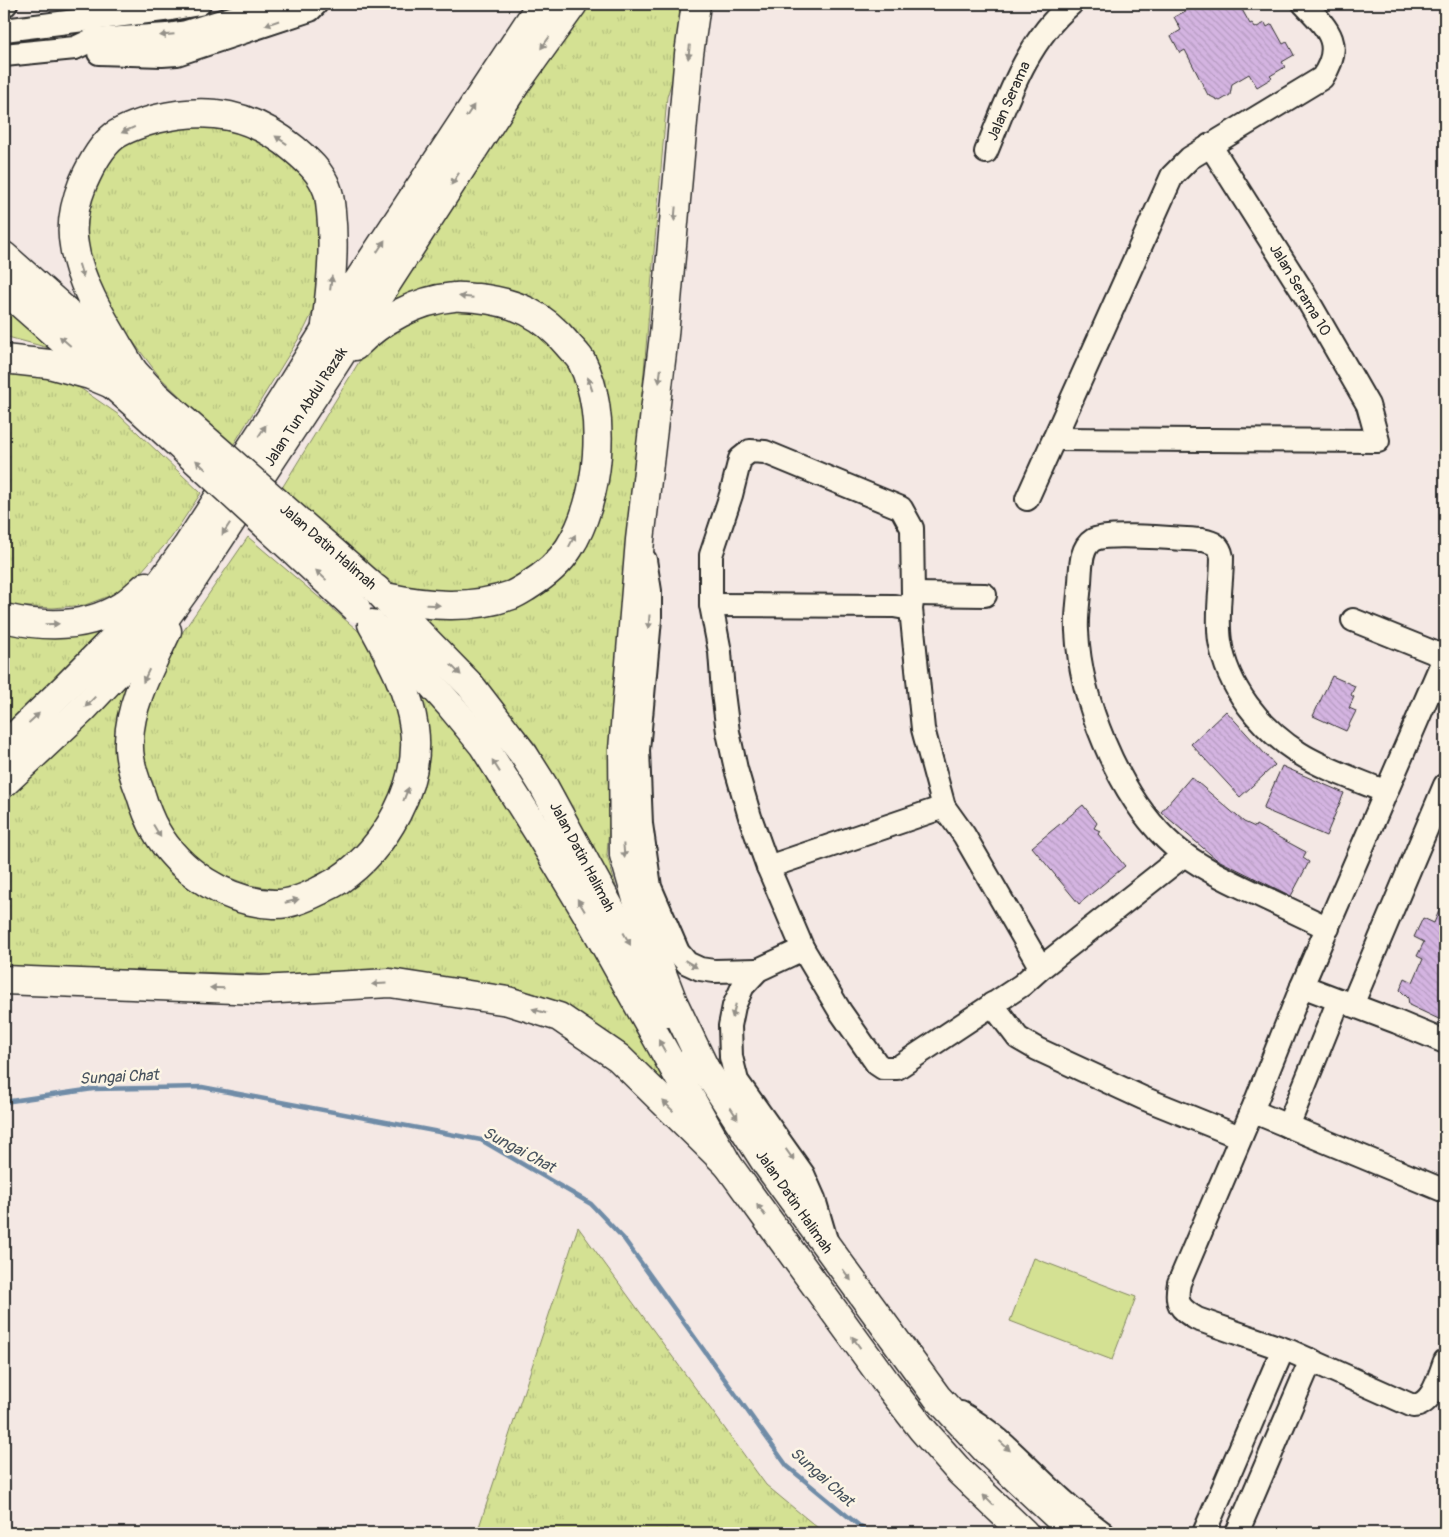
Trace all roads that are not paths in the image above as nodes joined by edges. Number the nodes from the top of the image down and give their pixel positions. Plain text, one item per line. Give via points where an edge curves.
1 (199, 4) edge
2 (206, 4) edge
3 (278, 4) edge
4 (316, 4) edge
5 (541, 4) edge
6 (573, 4) edge
7 (696, 4) edge
8 (1071, 4) edge
9 (1304, 4) edge
10 (91, 11) edge
11 (62, 13) edge
12 (205, 27) junction
13 (4, 30) edge
14 (75, 48) junction
15 (4, 55) edge
16 (1210, 145) junction
17 (986, 152) dead end
18 (4, 256) edge
19 (4, 289) edge
20 (325, 331) junction
21 (4, 359) edge
22 (330, 371) junction
23 (124, 378) junction
24 (147, 401) junction
25 (1054, 439) junction
26 (1027, 500) dead end
27 (640, 540) junction
28 (188, 545) junction
29 (189, 585) junction
30 (378, 591) junction
31 (985, 595) dead end
32 (912, 602) junction
33 (711, 605) junction
34 (364, 616) junction
35 (4, 618) edge
36 (1353, 620) dead end
37 (1445, 657) edge
38 (4, 747) edge
39 (4, 783) edge
40 (1445, 786) edge
41 (1386, 792) junction
42 (944, 807) junction
43 (1184, 855) junction
44 (768, 867) junction
45 (1328, 928) junction
46 (803, 949) junction
47 (1041, 968) junction
48 (758, 970) junction
49 (4, 980) edge
50 (1302, 986) junction
51 (1346, 1002) junction
52 (992, 1004) junction
53 (1445, 1042) edge
54 (707, 1072) junction
55 (1252, 1111) junction
56 (1288, 1126) junction
57 (1240, 1137) junction
58 (728, 1165) junction
59 (1445, 1191) edge
60 (829, 1251) junction
61 (1283, 1349) junction
62 (1311, 1360) junction
63 (1445, 1361) edge
64 (938, 1397) junction
65 (1024, 1533) edge
66 (1075, 1533) edge
67 (1103, 1533) edge
68 (1204, 1533) edge
69 (1237, 1533) edge

1 - 10 street via 170,9
2 - 12 street
3 - 12 street
4 -> 14 street via 310,10 177,54 95,53
20 -> 5 main road, Jalan Tun Abdul Razak
6 -> 22 main road, Jalan Tun Abdul Razak via 517,82
7 -> 27 main road via 664,335
8 - 17 street, Jalan Serama via 1056,16 1016,78
9 - 16 street via 1327,29 1333,46 1330,66 1322,78
10 - 11 street
11 - 13 street
12 -> 14 street via 177,34 92,40
14 - 15 street
16 - 25 street via 1190,158 1172,176
16 - 25 street, Jalan Serama 10 via 1303,292 1368,405 1378,441
18 - 23 main road, Jalan Datin Halimah
23 -> 19 main road, Jalan Datin Halimah
20 -> 23 main road via 332,274 332,228 328,190 320,176 285,142 258,125 223,114 179,113 145,122 114,136 91,163 72,220 74,246 83,278
28 -> 20 main road, Jalan Tun Abdul Razak
21 - 23 main road
22 -> 29 main road, Jalan Tun Abdul Razak
30 -> 22 main road via 421,604 466,606 513,595 545,576 569,548 591,492 598,447 595,400 582,362 558,333 530,312 499,300 455,296 411,307 366,335
23 - 24 main road, Jalan Datin Halimah
24 - 30 main road, Jalan Datin Halimah, bridge
34 -> 24 main road, Jalan Datin Halimah, bridge
25 - 26 street
27 -> 48 street via 648,574 650,619 638,750 639,788 650,887 678,952 687,963 714,971
27 -> 54 main road via 623,750 624,855 648,937 673,1002
35 -> 28 main road via 52,625 98,618 122,606 152,582
38 -> 28 main road, Jalan Tun Abdul Razak via 139,613
29 -> 34 main road via 140,690 131,717 128,743 134,778 156,831 171,851 194,874 221,891 246,900 290,903 339,881 367,857 390,826 407,795 414,762 415,730 409,700 388,654
29 -> 39 main road, Jalan Tun Abdul Razak via 137,652 82,710
30 -> 54 main road, Jalan Datin Halimah via 470,685 524,755 645,972
31 - 32 street
32 - 33 street via 894,606
32 - 33 street via 912,528 901,508 765,452 750,451 740,459 711,555
32 - 42 street via 923,729
33 - 44 street via 736,769
58 -> 34 main road, Jalan Datin Halimah via 592,922 483,745 415,666
36 - 37 street
37 - 41 street
40 - 51 street
41 - 43 street via 1324,766 1294,749 1276,735 1238,692 1226,665 1220,639 1222,557 1217,545 1202,540 1111,537 1094,540 1083,555 1078,599 1077,631 1086,692 1102,736 1130,794 1152,825
41 - 45 street
42 - 44 street
42 - 47 street via 964,835
43 - 45 street
43 - 47 street
44 - 46 street
45 - 50 street
46 - 48 street
46 - 52 street via 840,1011 877,1064 884,1068 897,1068
47 - 52 street
48 -> 60 street via 743,986 730,1026 731,1056 737,1080 803,1174
58 -> 49 main road via 619,1058 559,1018 508,1001 390,983 260,990
50 - 51 street
50 - 55 street
51 - 53 street
51 - 56 street
52 - 57 street via 1018,1038 1036,1049 1143,1098
54 -> 60 main road, Jalan Datin Halimah
55 - 56 street
55 - 57 street
56 - 59 street
57 - 61 street via 1179,1283 1177,1300 1197,1319
65 -> 58 main road, Jalan Datin Halimah via 960,1472 922,1429
60 -> 64 main road, Jalan Datin Halimah
61 - 62 street
61 - 68 street
62 - 63 street via 1413,1406 1428,1400
62 - 69 street
64 - 66 main road, Jalan Datin Halimah via 986,1450
64 -> 67 street via 1002,1442 1066,1504

